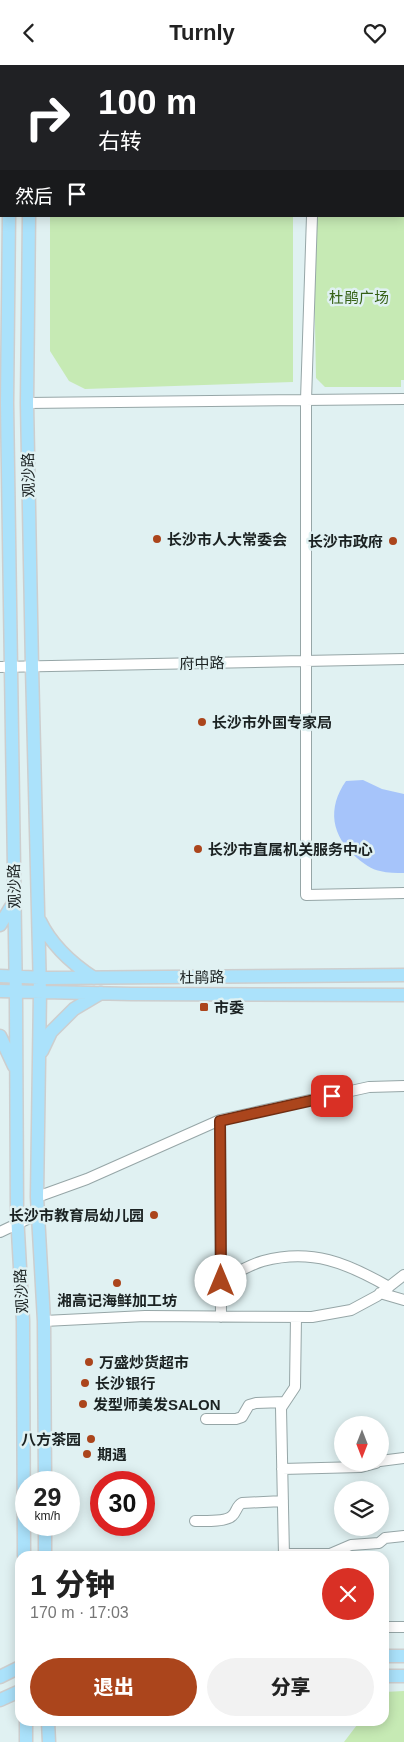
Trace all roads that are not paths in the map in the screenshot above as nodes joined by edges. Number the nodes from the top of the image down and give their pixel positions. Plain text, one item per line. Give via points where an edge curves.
1 (9, 217) edge
2 (30, 217) edge
3 (312, 217) edge
4 (404, 399) edge
5 (306, 400) junction
6 (27, 403) junction
7 (5, 552) edge
8 (404, 659) edge
9 (306, 661) junction
10 (6, 667) edge
11 (32, 667) junction
12 (404, 893) edge
13 (14, 902) junction
14 (38, 916) junction
15 (0, 925) edge
16 (404, 975) edge
17 (0, 976) edge
18 (15, 977) junction
19 (39, 978) junction
20 (94, 978) junction
21 (0, 991) edge
22 (16, 992) junction
23 (40, 992) junction
24 (101, 993) junction
25 (404, 995) edge
26 (0, 1036) edge
27 (40, 1056) junction
28 (16, 1070) junction
29 (404, 1085) edge
30 (220, 1121) junction
31 (37, 1197) junction
32 (38, 1214) junction
33 (18, 1223) junction
34 (0, 1232) edge
35 (221, 1281) junction
36 (402, 1281) edge
37 (389, 1287) junction
38 (380, 1293) junction
39 (404, 1301) edge
40 (221, 1317) junction
41 (296, 1317) junction
42 (44, 1321) junction
43 (285, 1402) junction
44 (206, 1419) dead end
45 (404, 1458) edge
46 (389, 1460) edge
47 (334, 1468) edge
48 (282, 1469) junction
49 (45, 1471) edge
50 (283, 1501) junction
51 (195, 1521) dead end
52 (45, 1536) edge
53 (404, 1536) edge
54 (24, 1551) edge
55 (45, 1551) edge
56 (284, 1551) edge
57 (338, 1551) edge
58 (389, 1627) edge
59 (404, 1627) edge
60 (389, 1656) edge
61 (404, 1656) edge
62 (15, 1670) edge
63 (389, 1676) edge
64 (404, 1676) edge
65 (0, 1677) edge
66 (15, 1693) edge
67 (0, 1700) edge
68 (26, 1726) edge
69 (48, 1726) edge
70 (26, 1742) edge
71 (49, 1742) edge

1 - 7 main road, 观沙路
2 - 6 main road, 观沙路
3 - 5 street
4 - 5 street
5 - 6 street
5 - 9 street
6 - 11 main road, 观沙路
7 - 10 main road, 观沙路
8 - 9 street, 府中路
9 - 11 street, 府中路
9 - 12 street via 306,895
10 - 11 street, 府中路
10 - 13 main road, 观沙路
11 - 14 main road, 观沙路
13 - 15 main road
13 - 18 main road, 观沙路
14 - 19 main road, 观沙路
14 - 20 main road via 57,949
16 - 20 main road, 杜鹃路
17 - 18 main road, 杜鹃路
18 - 19 main road, 杜鹃路
18 - 22 main road, 观沙路
19 - 20 main road, 杜鹃路
19 - 23 main road, 观沙路
21 - 22 main road, 杜鹃路
22 - 23 main road, 杜鹃路
22 - 28 main road, 观沙路
23 - 24 main road, 杜鹃路
23 - 27 main road, 观沙路
24 - 25 main road, 杜鹃路
24 - 27 main road via 74,1009 50,1032
26 - 28 main road
27 - 31 main road, 观沙路
28 - 33 main road, 观沙路
29 - 30 street via 369,1087
30 - 31 street via 87,1179
30 - 35 street
31 - 32 main road, 观沙路
32 - 33 street
32 - 42 main road, 观沙路
33 - 34 street
33 - 54 main road, 观沙路 via 23,1321
35 - 37 street via 262,1261 290,1256 322,1257 356,1269
35 - 40 street
36 - 37 street
37 - 38 street
38 - 39 street
38 - 41 street via 351,1310
40 - 41 street
40 - 42 street
41 - 43 street via 295,1387
42 - 49 main road, 观沙路
43 - 44 street via 249,1405 242,1417 236,1419
43 - 48 street via 281,1408
45 - 46 street
47 - 48 street
48 - 50 street
50 - 51 street via 242,1503 229,1519
50 - 56 street
52 - 55 main road
53 - 57 street via 385,1538 379,1543 351,1545
58 - 59 street
60 - 61 main road
62 - 65 main road
63 - 64 main road
66 - 67 main road
68 - 70 main road
69 - 71 main road

